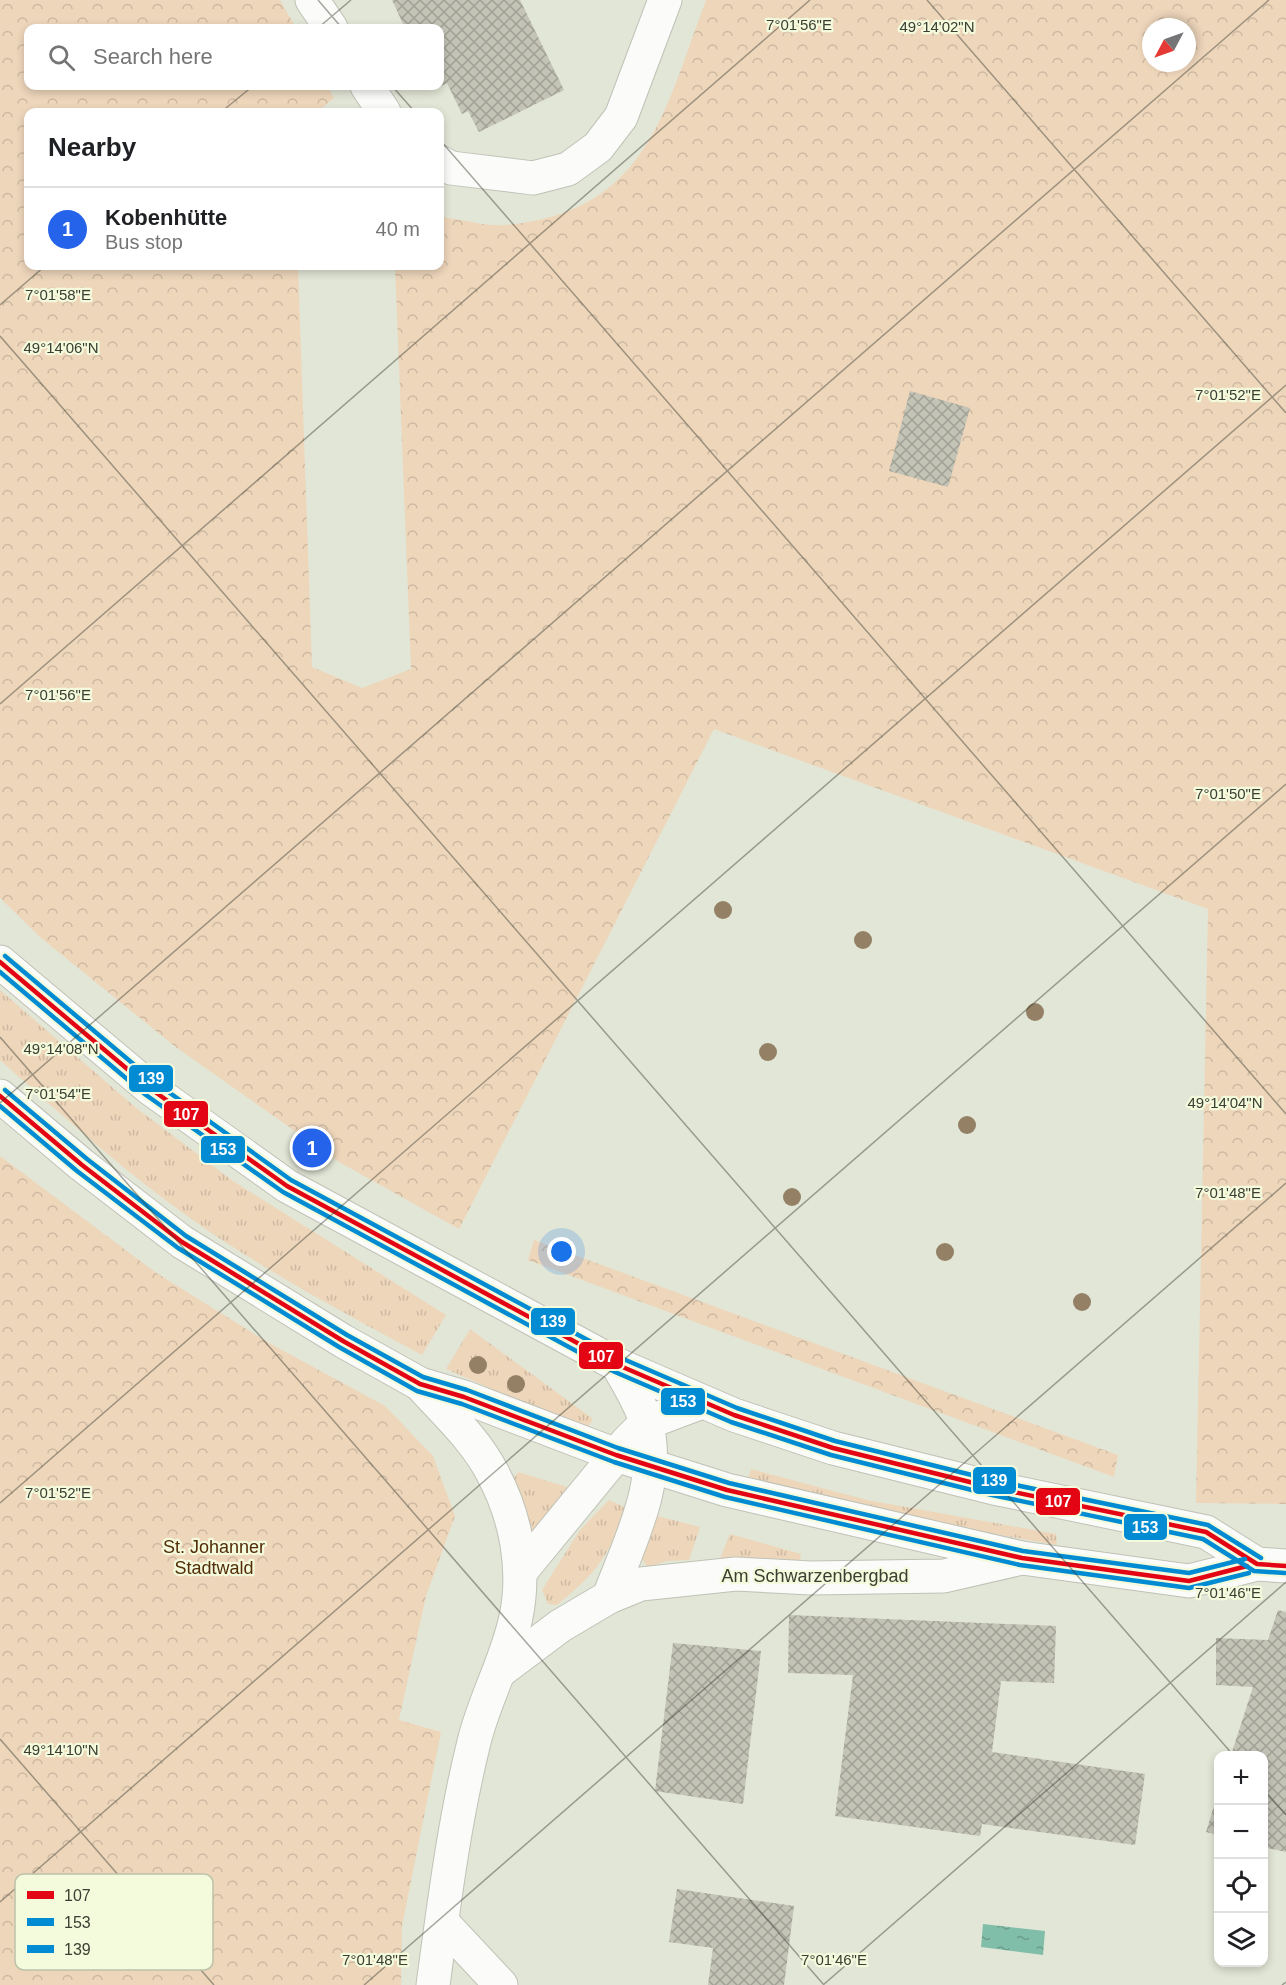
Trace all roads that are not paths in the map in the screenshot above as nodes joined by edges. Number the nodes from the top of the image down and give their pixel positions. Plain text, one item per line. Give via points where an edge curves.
1 (312, 0) edge
2 (665, 0) edge
3 (327, 24) edge
4 (370, 90) edge
5 (381, 108) edge
6 (444, 164) edge
7 (0, 962) edge
8 (0, 1096) edge
9 (618, 1365) junction
10 (420, 1384) junction
11 (702, 1402) junction
12 (646, 1423) junction
13 (616, 1455) junction
14 (651, 1467) junction
15 (1022, 1558) junction
16 (1271, 1565) edge
17 (522, 1570) junction
18 (609, 1597) junction
19 (500, 1671) junction
20 (442, 1922) junction
21 (433, 1985) edge
22 (501, 1985) edge

1 - 3 street
2 - 6 street via 621,117 598,147 568,168 533,178
4 - 5 street
7 - 9 street via 151,1089 278,1180
8 - 10 street via 182,1242
9 - 11 street
9 - 12 street
10 - 13 street
10 - 17 street via 469,1439 492,1472 509,1513
11 - 12 street
11 - 16 street via 833,1448 994,1488 1206,1532
12 - 13 street
12 - 14 street
13 - 14 street
13 - 17 street
14 - 15 street via 736,1492
14 - 18 street via 638,1519
15 - 16 street via 1189,1581
15 - 18 street, Am Schwarzenbergbad via 944,1576 698,1576 641,1584
17 - 19 street via 516,1618
18 - 19 street, Am Schwarzenbergbad via 560,1626
19 - 20 street via 475,1739 458,1809
20 - 21 street
20 - 22 street

